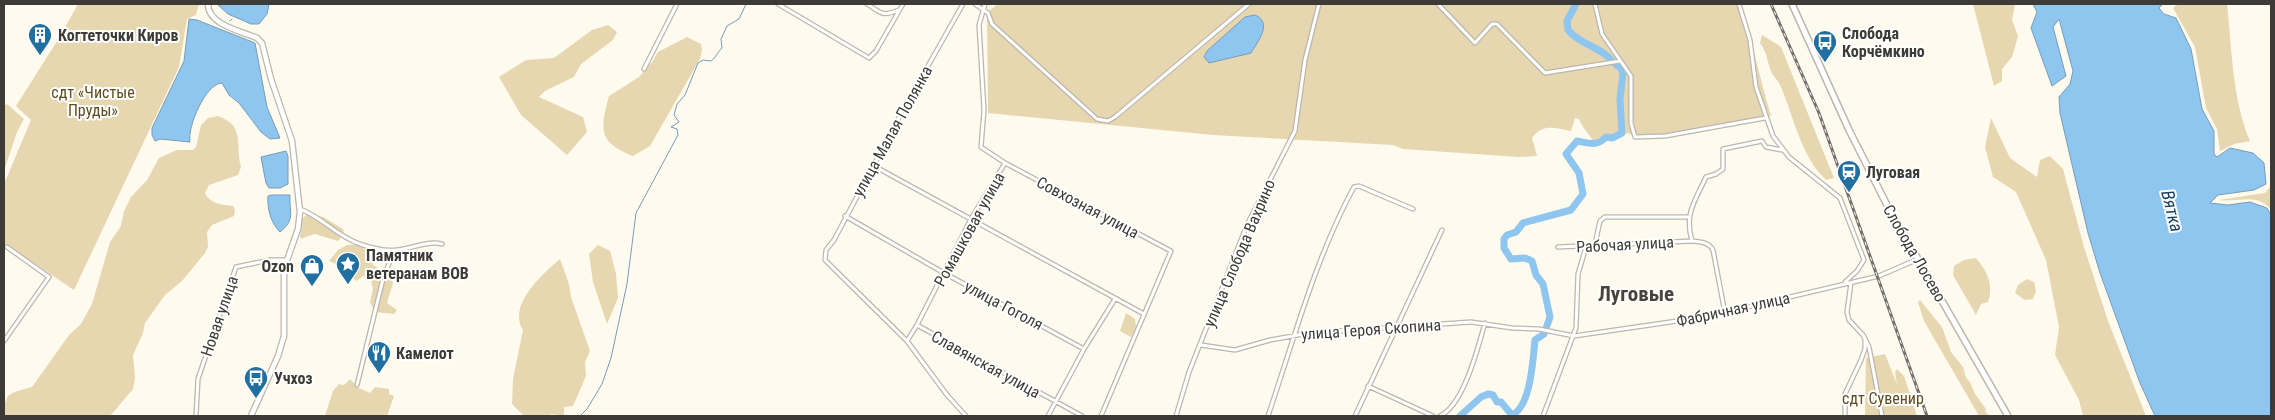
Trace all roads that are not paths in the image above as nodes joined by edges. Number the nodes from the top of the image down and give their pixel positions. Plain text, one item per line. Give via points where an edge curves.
1 (208, 4) edge
2 (677, 4) edge
3 (778, 4) edge
4 (867, 4) edge
5 (903, 4) edge
6 (963, 4) edge
7 (975, 4) edge
8 (985, 4) edge
9 (1249, 4) edge
10 (1319, 4) edge
11 (1438, 4) edge
12 (1594, 4) edge
13 (1739, 4) edge
14 (1792, 4) edge
15 (983, 8) junction
16 (899, 10) junction
17 (1620, 61) junction
18 (644, 68) dead end
19 (1765, 118) junction
20 (1783, 150) junction
21 (1005, 163) junction
22 (874, 166) junction
23 (300, 209) junction
24 (1413, 209) dead end
25 (845, 216) junction
26 (1688, 217) junction
27 (972, 220) junction
28 (1442, 230) dead end
29 (1692, 241) junction
30 (442, 244) dead end
31 (1594, 245) junction
32 (1558, 247) dead end
33 (1586, 247) junction
34 (7, 248) dead end
35 (390, 251) junction
36 (286, 260) junction
37 (1918, 260) junction
38 (944, 274) junction
39 (1851, 282) junction
40 (1845, 284) junction
41 (1115, 299) junction
42 (1725, 313) junction
43 (1144, 314) junction
44 (1485, 323) junction
45 (917, 325) junction
46 (1396, 326) junction
47 (1545, 331) joint
48 (1294, 335) junction
49 (1574, 336) junction
50 (1865, 338) junction
51 (4, 341) edge
52 (907, 341) junction
53 (1200, 345) junction
54 (1084, 348) junction
55 (357, 385) dead end
56 (1368, 386) junction
57 (1056, 403) junction
58 (196, 416) edge
59 (251, 416) edge
60 (966, 416) edge
61 (1048, 416) edge
62 (1082, 416) edge
63 (1102, 416) edge
64 (1176, 416) edge
65 (1268, 416) edge
66 (1355, 416) edge
67 (1433, 416) edge
68 (1440, 416) edge
69 (1543, 416) edge
70 (1845, 416) edge
71 (1882, 416) edge
72 (2008, 416) edge

1 - 23 main road via 209,13 216,20 258,38 262,43 292,141
2 - 18 street
3 - 16 street via 868,58 876,51
4 - 16 street via 880,14
5 - 16 street
6 - 22 street, улица Малая Полянка
7 - 15 street
8 - 15 street, Ромашковая улица
9 - 15 street via 1108,121 1097,119 1069,94 992,24
10 - 53 street, улица Слобода Вахрино via 1305,60 1295,131 1247,225
11 - 17 street via 1475,42 1492,24 1497,24 1545,73
12 - 17 street via 1599,28
13 - 19 street via 1750,40 1756,87
14 - 37 main road, Слобода Лосево via 1849,130
15 - 21 street, Ромашковая улица via 979,25 983,93 981,147
17 - 19 street via 1630,76 1631,123 1635,137 1665,136
19 - 20 street
20 - 26 street via 1766,147 1762,141 1723,149 1724,169 1706,177
20 - 40 street via 1840,198 1864,260 1862,267
21 - 27 street, Ромашковая улица
21 - 43 street, Совхозная улица via 1171,251
22 - 25 street, улица Малая Полянка
22 - 27 street
23 - 35 street via 318,217 349,240
23 - 36 main road via 300,221
24 - 48 street via 1360,186 1354,187 1314,278
25 - 38 street, улица Гоголя
25 - 52 street, улица Малая Полянка via 826,250 824,260
26 - 29 street
26 - 31 street via 1605,217 1600,221
27 - 38 street, Ромашковая улица
27 - 41 street
28 - 46 street
29 - 31 street, Рабочая улица
29 - 42 street via 1711,246
30 - 35 street via 432,242 412,249
31 - 33 street, Рабочая улица
32 - 33 street, Рабочая улица
33 - 49 street via 1578,274
34 - 51 street via 49,277
35 - 55 street via 392,257 384,275
36 - 58 street, Новая улица via 236,267 198,379
36 - 59 main road via 283,278 284,336
37 - 39 street, Фабричная улица via 1881,275
37 - 72 main road, Слобода Лосево
38 - 45 street, Ромашковая улица
38 - 54 street, улица Гоголя
39 - 40 street, Фабричная улица
39 - 50 street via 1847,312 1849,320
40 - 42 street, Фабричная улица
41 - 43 street
41 - 54 street
42 - 49 street, Фабричная улица
43 - 63 street
44 - 46 street, улица Героя Скопина
44 - 47 street, улица Героя Скопина
44 - 68 street via 1472,368 1460,392
45 - 52 street, Ромашковая улица
45 - 57 street, Славянская улица
46 - 48 street, улица Героя Скопина
46 - 56 street
47 - 49 street, Фабричная улица
48 - 53 street, улица Героя Скопина via 1235,350
48 - 65 street
49 - 69 street
50 - 70 street via 1865,349 1845,394
50 - 71 street
52 - 60 street via 947,396
53 - 64 street, улица Слобода Вахрино
54 - 57 street
56 - 66 street
56 - 67 street
57 - 61 street
57 - 62 street, Славянская улица

